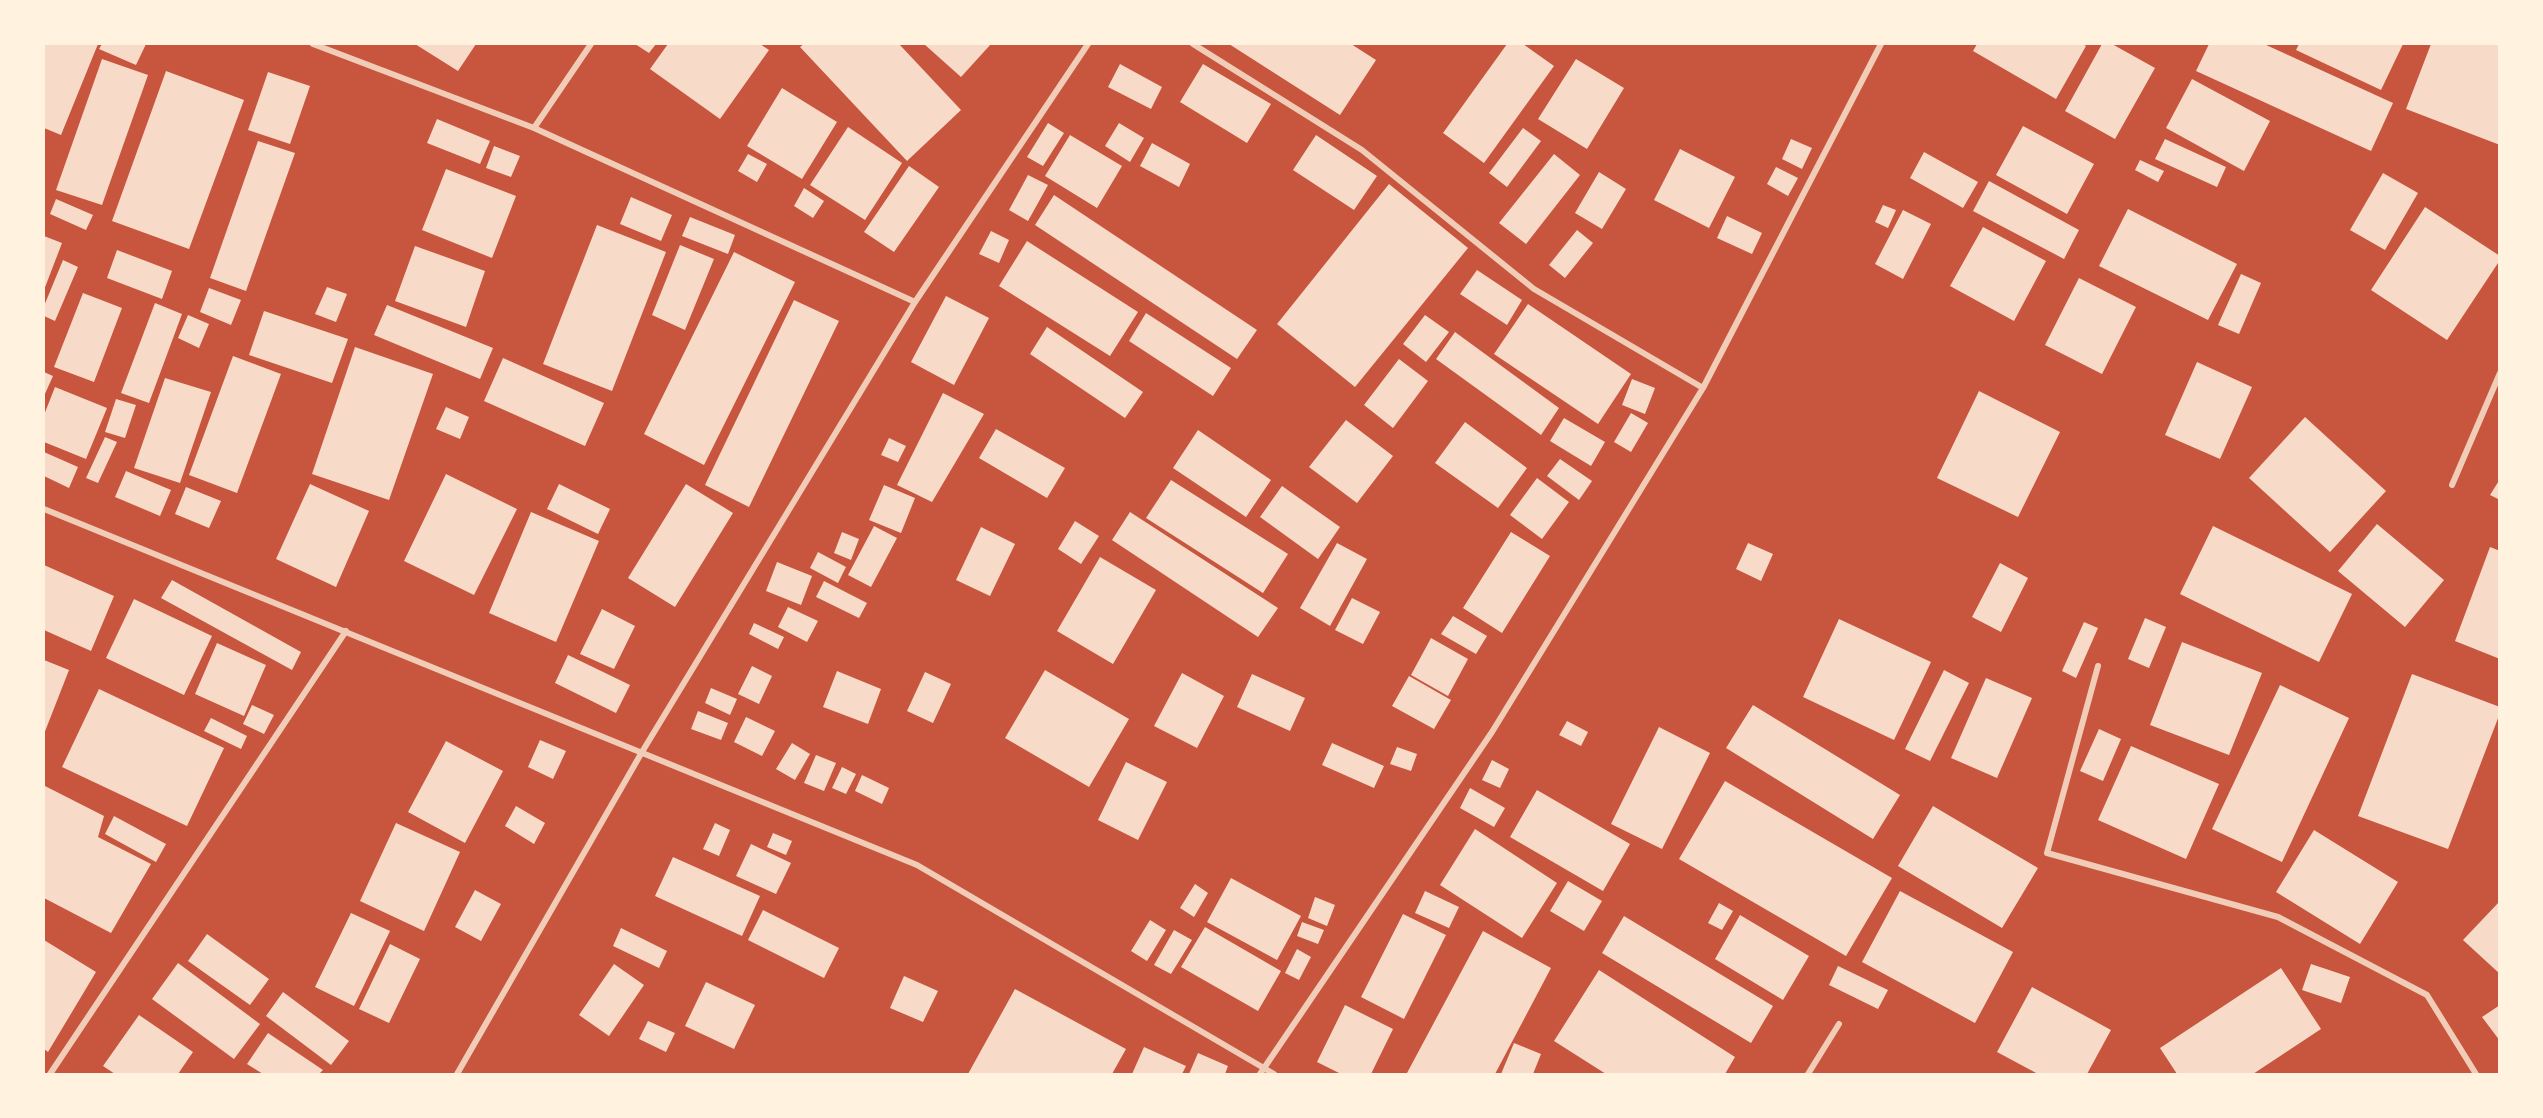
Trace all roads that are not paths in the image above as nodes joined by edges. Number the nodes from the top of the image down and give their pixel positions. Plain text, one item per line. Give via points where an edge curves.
1 (313, 44) edge
2 (591, 44) edge
3 (1088, 44) edge
4 (1193, 44) edge
5 (1881, 44) edge
6 (534, 128) junction
7 (915, 302) junction
8 (2499, 373) edge
9 (1703, 388) junction
10 (2452, 485) dead end
11 (44, 509) edge
12 (346, 631) junction
13 (2098, 666) dead end
14 (642, 752) junction
15 (1839, 1024) dead end
16 (1262, 1071) edge
17 (50, 1074) edge
18 (457, 1074) edge
19 (1274, 1074) edge
20 (1808, 1074) edge
21 (2476, 1074) edge

1 - 6 street
2 - 6 street
3 - 7 street
4 - 9 street via 1362,150 1534,289
5 - 9 street
6 - 7 street
7 - 14 street
8 - 10 street
9 - 16 street via 1492,732
11 - 12 street
12 - 14 street
12 - 17 street
13 - 21 street via 2047,853 2278,917 2427,995
14 - 16 street via 917,865
14 - 18 street
15 - 20 street
16 - 19 street

